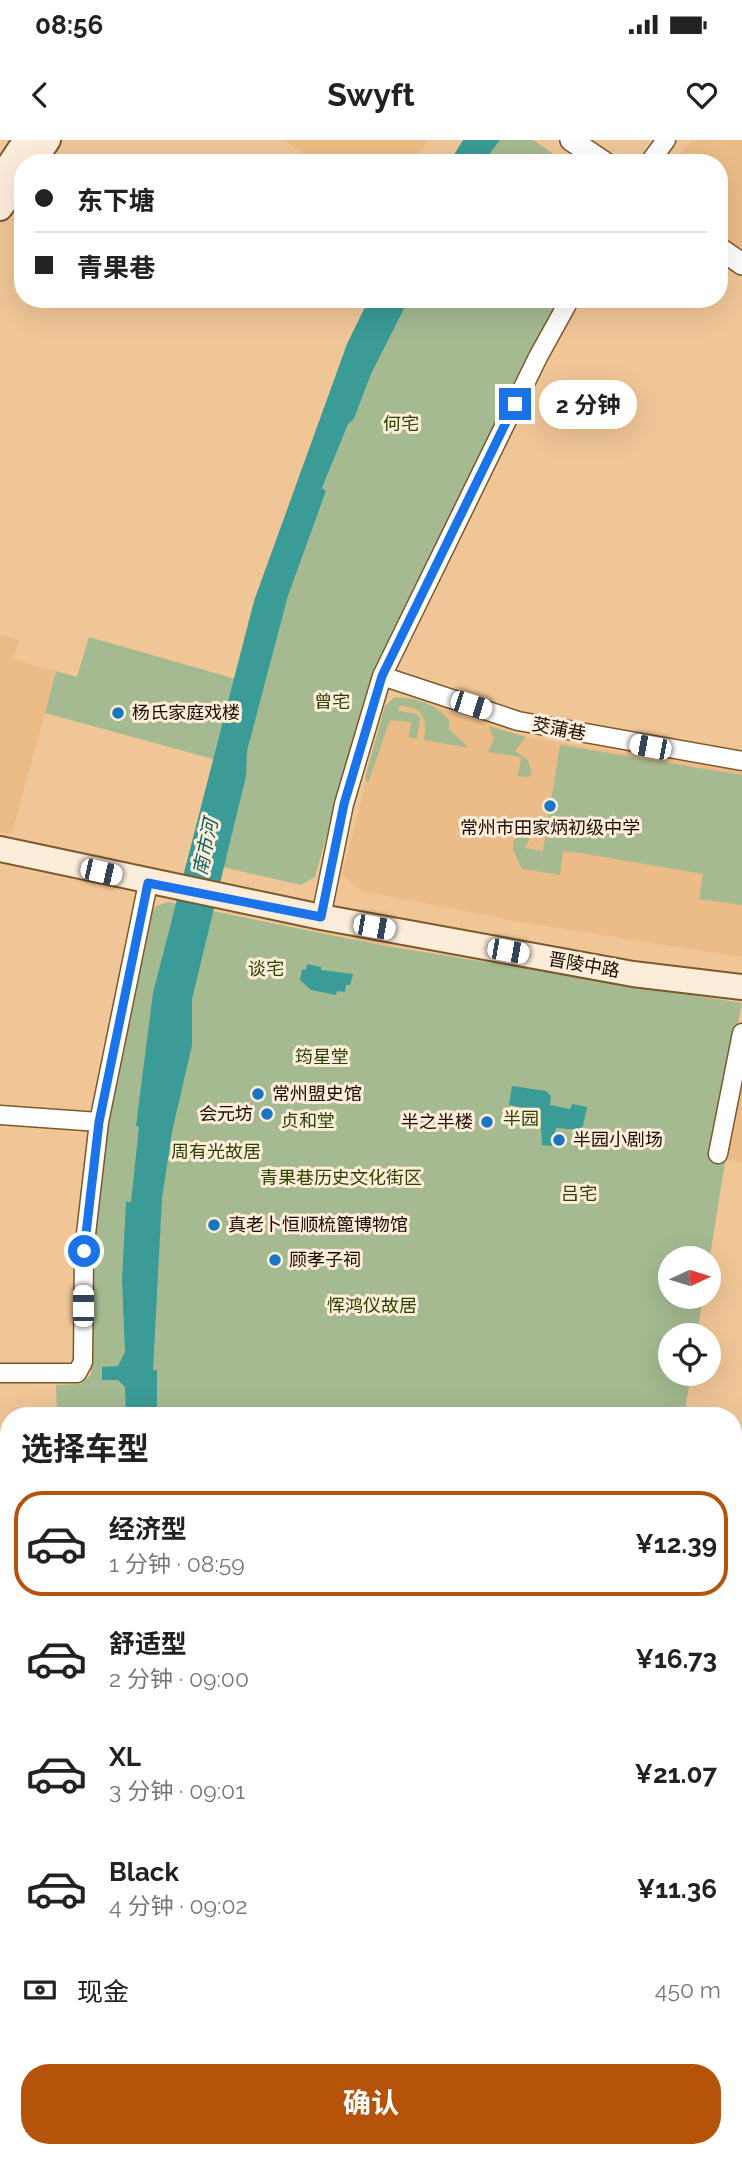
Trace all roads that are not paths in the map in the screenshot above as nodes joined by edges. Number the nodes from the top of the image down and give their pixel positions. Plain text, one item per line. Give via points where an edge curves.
1 (571, 140) edge
2 (592, 154) edge
3 (14, 158) edge
4 (0, 178) edge
5 (14, 189) edge
6 (0, 208) edge
7 (565, 308) edge
8 (382, 676) junction
9 (742, 761) edge
10 (0, 849) edge
11 (159, 885) junction
12 (321, 917) junction
13 (742, 987) edge
14 (742, 1033) edge
15 (0, 1115) edge
16 (99, 1122) junction
17 (718, 1154) dead end
18 (0, 1373) edge

1 - 2 street
3 - 4 main road
5 - 6 main road
7 - 8 street
8 - 9 street, 茭蒲巷 via 518,721
8 - 12 street via 344,804
10 - 11 main road
11 - 12 main road, 晋陵中路
11 - 16 street
12 - 13 main road, 晋陵中路 via 634,974
14 - 17 street
15 - 16 street
16 - 18 street via 84,1251 83,1362 77,1373

